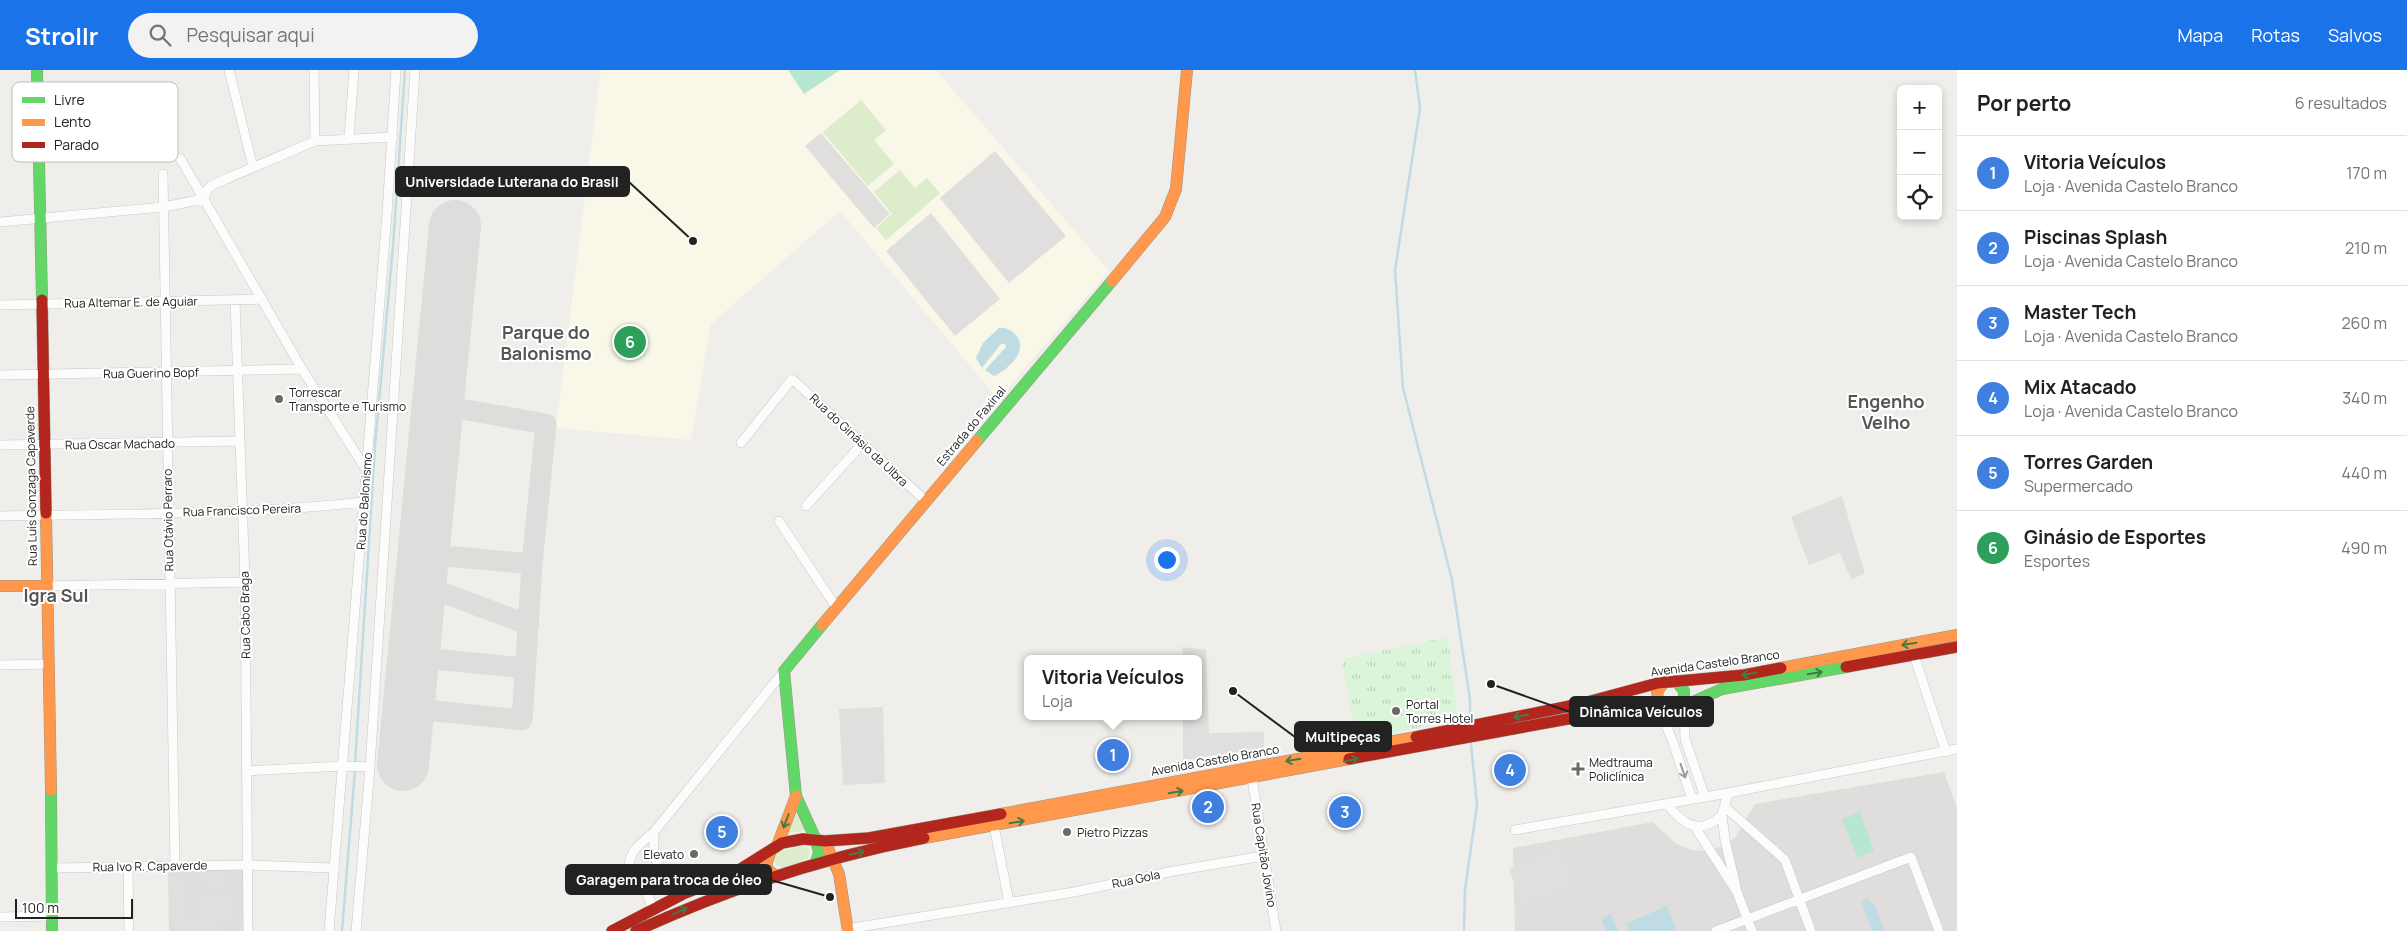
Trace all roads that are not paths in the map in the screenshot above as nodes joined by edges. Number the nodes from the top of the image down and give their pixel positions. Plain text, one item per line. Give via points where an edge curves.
1 (229, 70) edge
2 (314, 70) edge
3 (354, 70) edge
4 (396, 70) edge
5 (415, 70) edge
6 (1187, 70) edge
7 (393, 137) junction
8 (349, 138) junction
9 (316, 141) junction
10 (180, 158) dead end
11 (39, 162) edge
12 (253, 167) junction
13 (164, 174) dead end
14 (204, 199) junction
15 (163, 208) junction
16 (40, 217) junction
17 (0, 222) edge
18 (262, 298) junction
19 (235, 300) junction
20 (166, 302) junction
21 (42, 304) junction
22 (0, 305) edge
23 (302, 369) junction
24 (239, 371) junction
25 (166, 372) junction
26 (42, 374) junction
27 (0, 375) edge
28 (240, 442) junction
29 (167, 443) junction
30 (742, 443) dead end
31 (863, 443) junction
32 (0, 445) edge
33 (44, 445) junction
34 (367, 471) junction
35 (926, 501) junction
36 (364, 502) junction
37 (806, 506) dead end
38 (168, 512) junction
39 (243, 512) junction
40 (45, 515) junction
41 (0, 516) edge
42 (779, 520) dead end
43 (245, 582) junction
44 (170, 584) junction
45 (0, 586) edge
46 (47, 586) junction
47 (836, 607) junction
48 (1957, 635) edge
49 (1957, 647) edge
50 (1914, 655) junction
51 (49, 664) junction
52 (0, 665) edge
53 (784, 671) junction
54 (1676, 681) junction
55 (1664, 682) junction
56 (1684, 706) junction
57 (1660, 711) junction
58 (1685, 739) junction
59 (1673, 742) junction
60 (1957, 749) edge
61 (1946, 752) junction
62 (345, 766) junction
63 (366, 767) junction
64 (246, 771) junction
65 (1252, 778) junction
66 (1728, 793) junction
67 (796, 796) junction
68 (1705, 797) junction
69 (1692, 799) junction
70 (1667, 804) junction
71 (1724, 811) junction
72 (994, 826) junction
73 (1696, 827) junction
74 (1515, 830) dead end
75 (654, 832) junction
76 (821, 840) junction
77 (774, 848) junction
78 (1264, 856) junction
79 (835, 859) junction
80 (815, 864) junction
81 (248, 865) junction
82 (175, 866) junction
83 (53, 868) junction
84 (128, 868) junction
85 (333, 868) junction
86 (776, 876) junction
87 (1737, 892) junction
88 (683, 894) junction
89 (1799, 899) junction
90 (1008, 902) junction
91 (653, 909) junction
92 (52, 916) junction
93 (0, 917) edge
94 (1748, 918) junction
95 (847, 930) edge
96 (52, 931) edge
97 (129, 931) edge
98 (248, 931) edge
99 (329, 931) edge
100 (356, 931) edge
101 (612, 931) edge
102 (636, 931) edge
103 (1276, 931) edge
104 (1716, 931) edge
105 (1752, 931) edge
106 (1811, 931) edge
107 (1938, 931) edge

1 - 12 street
2 - 9 street
3 - 8 street
4 - 7 street, Rua do Balonismo
5 - 63 street, Rua do Balonismo
6 - 35 main road, Estrada do Faxinal via 1176,189 1165,216
7 - 8 street
7 - 34 street, Rua do Balonismo
8 - 9 street
9 - 12 street
10 - 14 street
11 - 16 main road, Rua Luís Gonzaga Capaverde
12 - 14 street via 212,185
13 - 15 street, Rua Otávio Perraro
14 - 15 street
14 - 18 street
15 - 16 street
15 - 20 street, Rua Otávio Perraro
16 - 17 street
16 - 21 main road, Rua Luís Gonzaga Capaverde
18 - 19 street, Rua Altemar E. de Aguiar
18 - 23 street
19 - 20 street, Rua Altemar E. de Aguiar
19 - 24 street, Rua Cabo Braga
20 - 21 street, Rua Altemar E. de Aguiar
20 - 25 street, Rua Otávio Perraro
21 - 22 street, Rua Altemar E. de Aguiar
21 - 26 main road, Rua Luís Gonzaga Capaverde
23 - 24 street, Rua Guerino Bopf
23 - 34 street
24 - 25 street, Rua Guerino Bopf
24 - 28 street, Rua Cabo Braga
25 - 26 street, Rua Guerino Bopf
25 - 29 street, Rua Otávio Perraro
26 - 27 street, Rua Guerino Bopf
26 - 33 main road, Rua Luís Gonzaga Capaverde
28 - 29 street, Rua Oscar Machado
28 - 39 street, Rua Cabo Braga
29 - 33 street, Rua Oscar Machado
29 - 38 street, Rua Otávio Perraro
30 - 31 street, Rua do Ginásio da Ulbra via 792,379
31 - 35 street, Rua do Ginásio da Ulbra
31 - 37 street
32 - 33 street, Rua Oscar Machado
33 - 40 main road, Rua Luís Gonzaga Capaverde
34 - 36 street, Rua do Balonismo
35 - 47 main road, Estrada do Faxinal
36 - 39 street, Rua Francisco Pereira
36 - 62 street, Rua do Balonismo
38 - 39 street, Rua Francisco Pereira
38 - 40 street, Rua Francisco Pereira
38 - 44 street, Rua Otávio Perraro
39 - 43 street, Rua Cabo Braga
40 - 41 street, Rua Francisco Pereira
40 - 46 main road, Rua Luís Gonzaga Capaverde
42 - 47 street
43 - 44 street
43 - 64 street, Rua Cabo Braga
44 - 46 street
44 - 82 street, Rua Otávio Perraro
45 - 46 main road
46 - 51 main road, Rua Luís Gonzaga Capaverde
47 - 53 main road, Estrada do Faxinal
48 -> 54 main road, Avenida Castelo Branco via 1744,675
49 - 50 main road, Avenida Castelo Branco
56 -> 50 main road, Avenida Castelo Branco via 1722,689
50 - 61 street
51 - 52 street
51 - 83 main road, Rua Luís Gonzaga Capaverde
53 - 67 main road
53 - 75 street
54 - 55 main road, Avenida Castelo Branco
54 - 56 main road via 1684,691
55 - 57 main road via 1656,693
55 -> 76 main road, Avenida Castelo Branco via 1580,704 1464,728 869,838
56 - 57 main road, Avenida Castelo Branco
56 - 58 street
57 - 59 street
65 -> 57 main road, Avenida Castelo Branco via 1592,714
58 - 59 street
58 - 68 street
59 -> 69 street
60 - 61 street
61 - 66 street
62 - 63 street
62 - 64 street
62 - 85 street, Rua do Balonismo
63 - 100 street, Rua do Balonismo
64 - 81 street, Rua Cabo Braga
72 -> 65 main road, Avenida Castelo Branco
65 - 78 street, Rua Capitão Jovino
66 - 68 street
66 - 71 street
67 - 76 main road
67 -> 77 main road
68 - 69 street
69 - 70 street
70 - 73 street via 1679,819
70 - 74 street
71 - 73 street via 1706,826
71 - 87 street via 1725,840
71 - 89 street via 1785,860
79 -> 72 main road, Avenida Castelo Branco
72 - 90 street
73 - 87 street
75 - 88 street via 655,861 666,879
75 - 91 street via 633,852 629,861
76 - 77 main road, Avenida Castelo Branco via 792,840
76 - 79 main road
76 - 80 main road
77 - 86 main road via 766,858 766,864
77 - 88 main road, Avenida Castelo Branco via 731,875
78 - 90 street, Rua Gola
78 - 103 street, Rua Capitão Jovino
79 - 80 main road, Avenida Castelo Branco
79 - 95 main road
80 - 86 main road, Avenida Castelo Branco
81 - 82 street, Rua Ivo R. Capaverde
81 - 85 street, Rua Ivo R. Capaverde
81 - 98 street, Rua Cabo Braga
82 - 84 street, Rua Ivo R. Capaverde
83 - 84 street, Rua Ivo R. Capaverde
83 - 92 main road, Rua Luís Gonzaga Capaverde
84 - 97 street
85 - 99 street, Rua do Balonismo
102 -> 86 main road, Avenida Castelo Branco via 692,905
87 - 94 street
88 - 91 main road, Avenida Castelo Branco
89 - 94 street
89 - 106 street
89 - 107 street via 1911,857
90 - 95 street, Rua Gola
91 - 101 main road, Avenida Castelo Branco
92 - 93 street
92 - 96 main road, Rua Luís Gonzaga Capaverde
94 - 104 street
94 - 105 street

